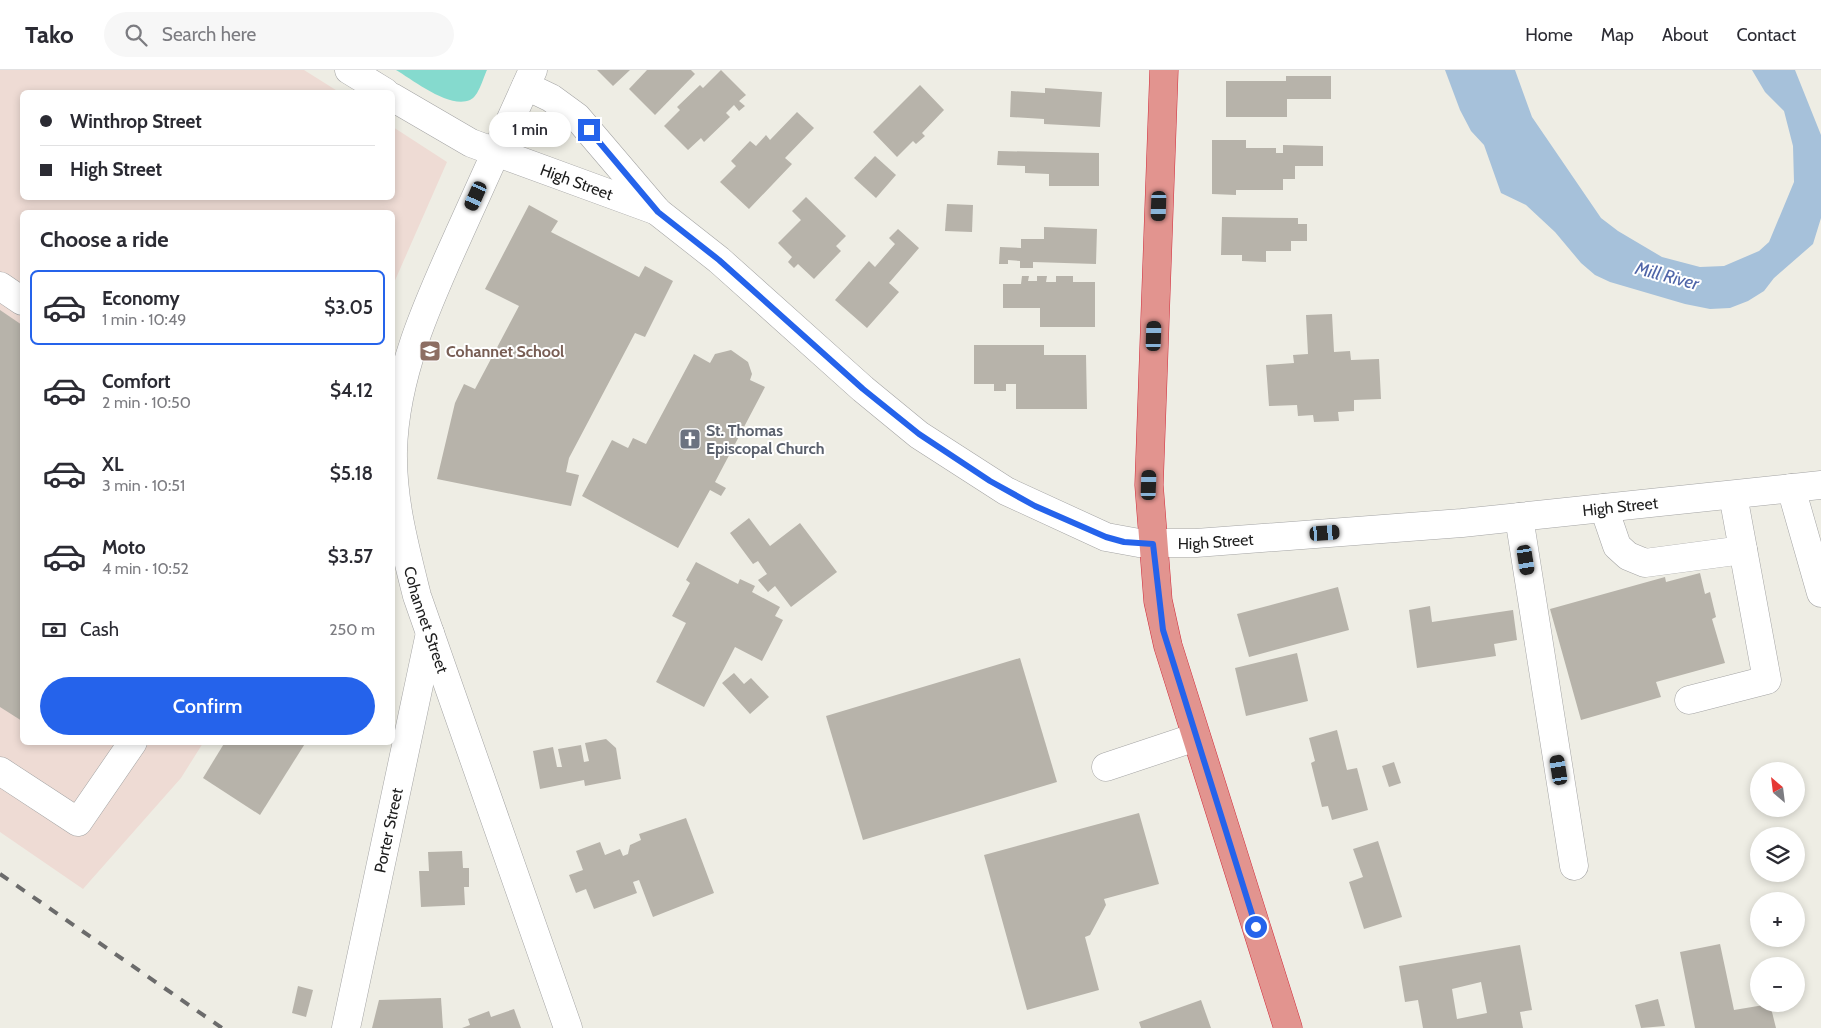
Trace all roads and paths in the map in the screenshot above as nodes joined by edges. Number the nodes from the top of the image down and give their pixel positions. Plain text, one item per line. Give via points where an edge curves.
1 (349, 70) edge
2 (1164, 70) edge
3 (529, 78) edge
4 (382, 90) edge
5 (395, 99) edge
6 (496, 153) junction
7 (658, 212) junction
8 (0, 286) edge
9 (20, 299) edge
10 (395, 438) edge
11 (395, 483) edge
12 (1821, 485) edge
13 (1791, 488) junction
14 (1733, 495) junction
15 (1604, 508) junction
16 (1519, 517) junction
17 (399, 544) edge
18 (1153, 544) junction
19 (1743, 550) junction
20 (1821, 593) edge
21 (430, 632) junction
22 (1689, 700) dead end
23 (1196, 737) junction
24 (131, 745) edge
25 (1106, 767) dead end
26 (0, 771) edge
27 (1574, 866) dead end
28 (346, 1028) edge
29 (568, 1028) edge
30 (1288, 1028) edge

1 - 4 street
2 - 18 highway via 1149,485
3 - 6 street, Cohannet Street
3 - 7 street, High Street via 577,116
5 - 6 street, High Street via 449,132
6 - 7 street, High Street
6 - 10 street, Cohannet Street via 434,290 404,378
7 - 18 street, High Street via 741,280 885,408 946,454 1006,491 1079,525 1124,542
8 - 9 street
11 - 17 street, Cohannet Street
12 - 13 street, High Street
13 - 14 street, High Street
13 - 20 street
14 - 15 street, High Street
14 - 19 street
15 - 16 street, High Street
15 - 19 street via 1617,546 1645,564
16 - 18 street, High Street
16 - 27 street
17 - 21 street, Cohannet Street
18 - 23 highway via 1163,630
19 - 22 street via 1767,680
21 - 28 street, Porter Street
21 - 29 street, Cohannet Street
23 - 25 street
23 - 30 highway
24 - 26 street via 78,822

